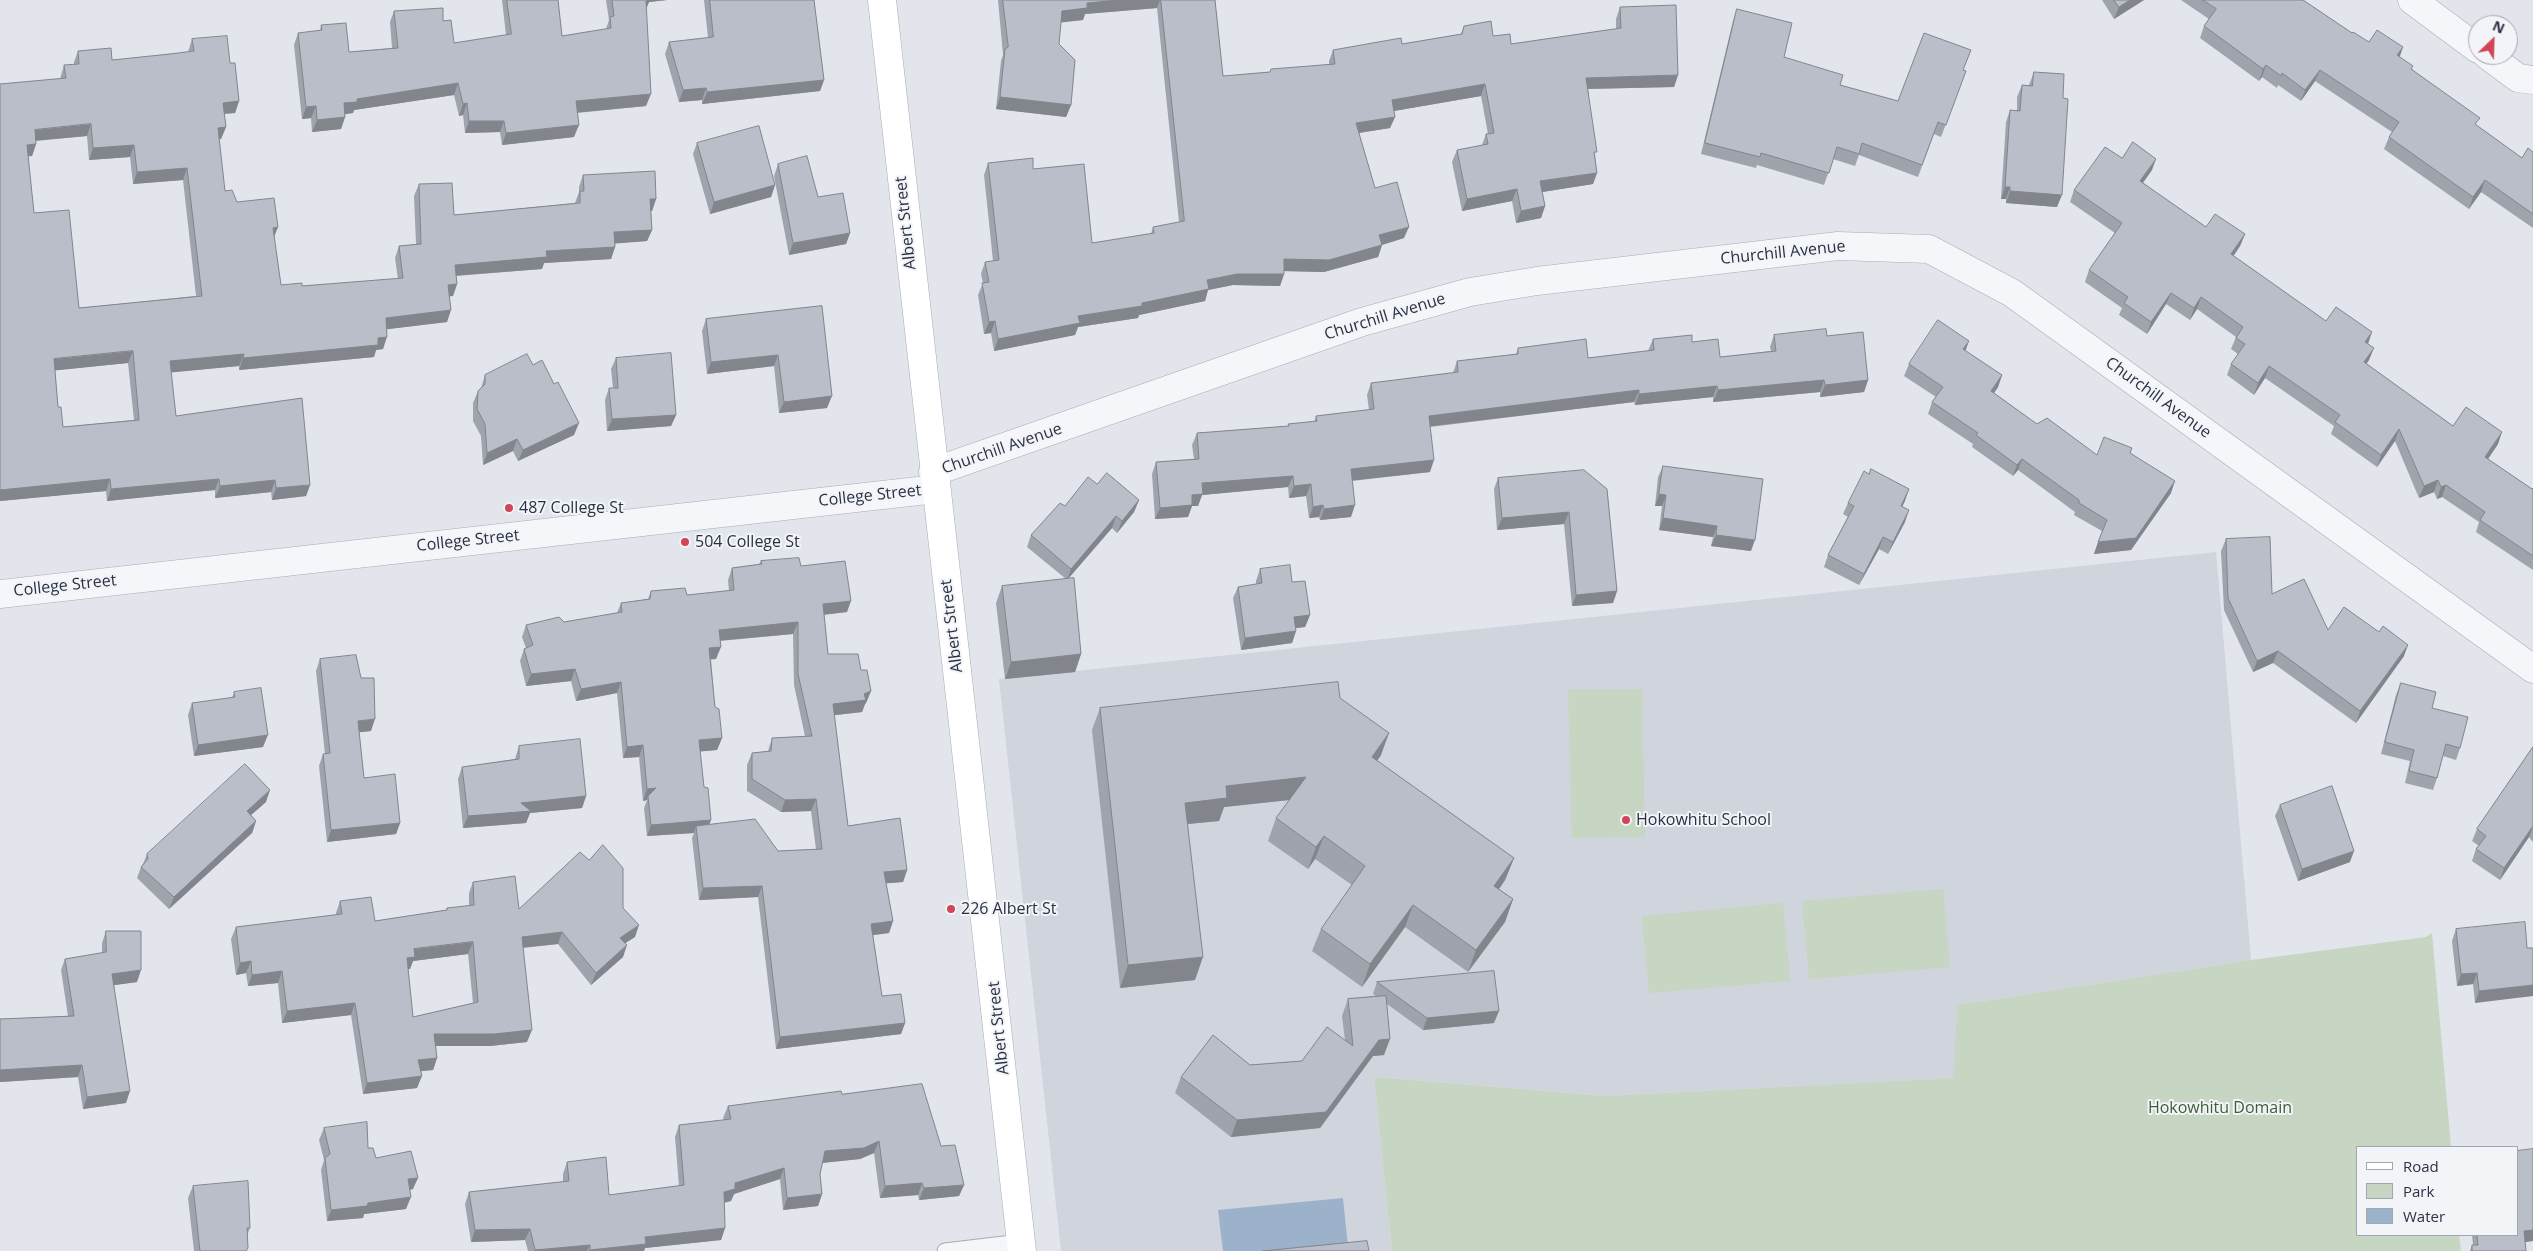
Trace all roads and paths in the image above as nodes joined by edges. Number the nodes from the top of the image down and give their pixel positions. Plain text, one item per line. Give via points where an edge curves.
1 (882, 0) edge
2 (2412, 0) edge
3 (2468, 42) edge
4 (2500, 65) edge
5 (2533, 80) edge
6 (934, 480) junction
7 (0, 594) edge
8 (2533, 669) edge
9 (1022, 1247) edge
10 (945, 1251) edge

1 - 6 main road, Albert Street
2 - 3 street
4 - 5 street via 2518,78
6 - 7 street, College Street
6 - 8 street, Churchill Avenue via 1362,322 1470,292 1537,281 1838,246 1929,250 2012,293
6 - 9 main road, Albert Street
9 - 10 lane

